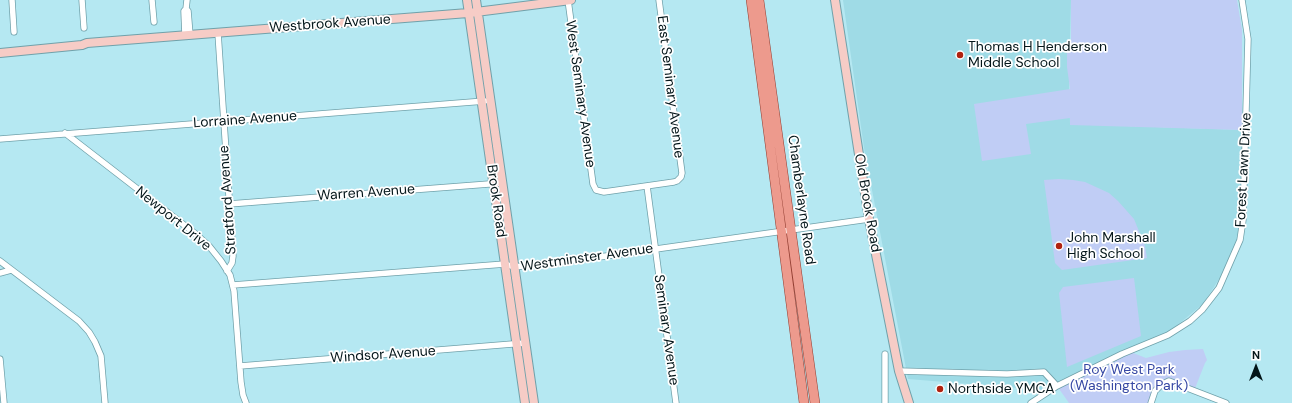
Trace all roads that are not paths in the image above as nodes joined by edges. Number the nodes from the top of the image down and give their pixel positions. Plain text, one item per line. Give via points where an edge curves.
1 (12, 0) edge
2 (82, 0) edge
3 (152, 0) edge
4 (187, 0) edge
5 (467, 0) edge
6 (476, 0) edge
7 (568, 0) edge
8 (571, 0) edge
9 (659, 0) edge
10 (751, 0) edge
11 (760, 0) edge
12 (835, 0) edge
13 (1242, 0) edge
14 (478, 12) junction
15 (468, 13) junction
16 (154, 22) dead end
17 (84, 28) dead end
18 (14, 32) dead end
19 (218, 32) junction
20 (187, 35) junction
21 (88, 43) junction
22 (0, 48) edge
23 (0, 53) edge
24 (491, 101) junction
25 (482, 102) junction
26 (223, 122) junction
27 (65, 133) junction
28 (0, 139) edge
29 (493, 183) junction
30 (502, 183) junction
31 (647, 186) junction
32 (229, 204) junction
33 (869, 220) junction
34 (786, 231) junction
35 (655, 248) junction
36 (0, 261) edge
37 (505, 264) junction
38 (514, 267) junction
39 (11, 270) junction
40 (227, 271) junction
41 (0, 273) edge
42 (233, 285) junction
43 (525, 343) junction
44 (516, 344) junction
45 (885, 354) dead end
46 (0, 358) edge
47 (240, 366) junction
48 (899, 371) junction
49 (1057, 386) junction
50 (4, 403) edge
51 (105, 403) edge
52 (246, 403) edge
53 (525, 403) edge
54 (534, 403) edge
55 (676, 403) edge
56 (804, 403) edge
57 (815, 403) edge
58 (885, 403) edge
59 (909, 403) edge
60 (1031, 403) edge
61 (1151, 403) edge
62 (1226, 403) edge

1 - 18 street
2 - 17 street
3 - 16 street
4 - 20 street via 184,11
5 - 15 street, Brook Road
6 - 14 street, Brook Road
7 - 8 street, Westbrook Avenue
7 - 14 street, Westbrook Avenue
7 - 31 street, West Seminary Avenue via 594,187 604,192
9 - 31 street, East Seminary Avenue via 682,173 680,179 674,182
10 - 34 main road
11 - 34 main road, Chamberlayne Road
12 - 33 street, Old Brook Road
13 - 49 street, Forest Lawn Drive via 1248,39 1243,220 1240,240 1219,288 1202,310 1168,335
14 - 15 street, Westbrook Avenue
14 - 24 street, Brook Road
15 - 19 street, Westbrook Avenue
15 - 25 street, Brook Road
19 - 20 street, Westbrook Avenue
19 - 26 street, Stratford Avenue
20 - 21 street, Westbrook Avenue
21 - 22 street, Westbrook Avenue via 57,42
21 - 23 street, Westbrook Avenue
24 - 25 street, Lorraine Avenue
24 - 30 street, Brook Road
25 - 26 street, Lorraine Avenue
25 - 29 street, Brook Road
26 - 27 street, Lorraine Avenue
26 - 32 street, Stratford Avenue
27 - 28 street, Lorraine Avenue
27 - 40 street, Newport Drive via 198,235 214,251
29 - 30 street, Warren Avenue
29 - 32 street, Warren Avenue
29 - 37 street, Brook Road
30 - 38 street, Brook Road
31 - 35 street, Seminary Avenue
32 - 40 street, Stratford Avenue via 233,256
33 - 34 street, Westminster Avenue
33 - 48 street, Old Brook Road
34 - 35 street, Westminster Avenue
34 - 56 main road
34 - 57 main road, Chamberlayne Road
35 - 38 street, Westminster Avenue
35 - 55 street, Seminary Avenue
36 - 39 street
37 - 38 street, Westminster Avenue
37 - 42 street, Westminster Avenue
37 - 44 street, Brook Road
38 - 43 street, Brook Road
39 - 41 street
39 - 51 street via 79,321 89,332 101,356
40 - 42 street, Newport Drive
42 - 47 street, Newport Drive
43 - 44 street, Windsor Avenue
43 - 54 street, Brook Road
44 - 47 street, Windsor Avenue
44 - 53 street, Brook Road
45 - 58 street
46 - 50 street
47 - 52 street, Newport Drive
48 - 49 street via 1007,374 1044,372
48 - 59 street, Old Brook Road
49 - 60 street, Forest Lawn Drive
61 - 62 street via 1155,391 1169,381

